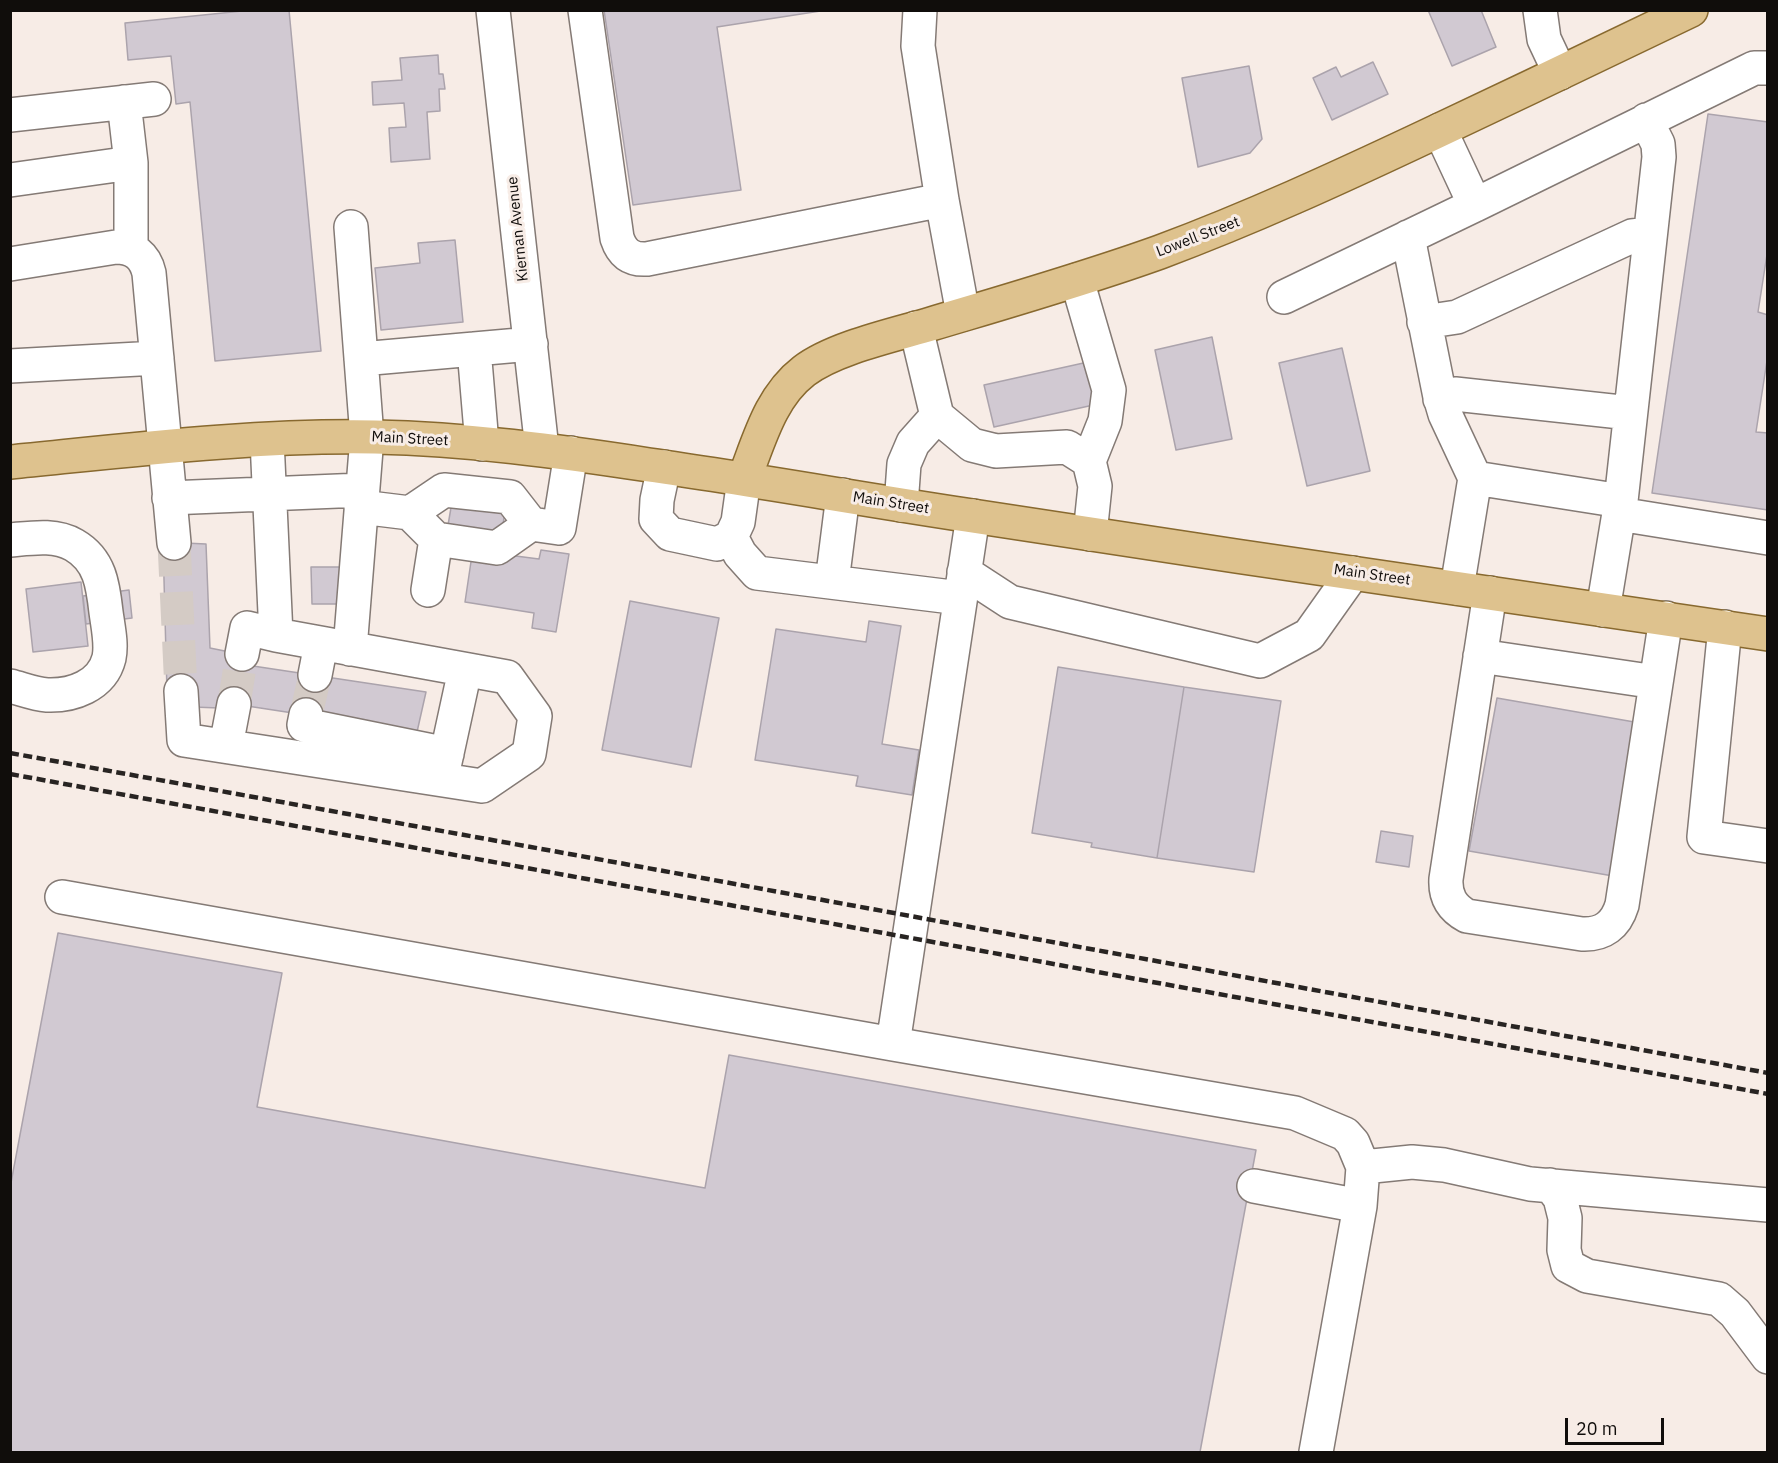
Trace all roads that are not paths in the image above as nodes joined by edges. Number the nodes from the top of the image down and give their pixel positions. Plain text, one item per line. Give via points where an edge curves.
1 (493, 10) edge
2 (585, 10) edge
3 (1540, 10) edge
4 (1691, 10) edge
5 (920, 13) edge
6 (1767, 68) edge
7 (1560, 73) junction
8 (10, 115) edge
9 (1647, 120) junction
10 (1440, 130) junction
11 (131, 163) junction
12 (10, 180) edge
13 (942, 200) junction
14 (1475, 205) junction
15 (351, 227) dead end
16 (1650, 234) junction
17 (1408, 237) junction
18 (131, 249) junction
19 (10, 264) edge
20 (1077, 280) junction
21 (1284, 297) dead end
22 (963, 314) junction
23 (1424, 322) junction
24 (916, 328) junction
25 (531, 344) junction
26 (474, 349) junction
27 (157, 358) junction
28 (361, 359) junction
29 (10, 366) edge
30 (1440, 399) junction
31 (1630, 413) junction
32 (937, 416) junction
33 (367, 437) junction
34 (267, 440) junction
35 (482, 444) junction
36 (166, 447) junction
37 (556, 451) junction
38 (1089, 461) junction
39 (10, 462) edge
40 (664, 467) junction
41 (1475, 478) junction
42 (744, 479) junction
43 (270, 495) junction
44 (843, 495) junction
45 (169, 498) junction
46 (362, 499) junction
47 (901, 505) junction
48 (1620, 508) junction
49 (410, 513) junction
50 (973, 516) junction
51 (531, 524) junction
52 (1090, 534) junction
53 (731, 537) junction
54 (1767, 538) edge
55 (436, 539) junction
56 (10, 540) edge
57 (174, 543) tunnel mouth
58 (1353, 573) junction
59 (832, 582) junction
60 (962, 585) junction
61 (1457, 588) junction
62 (428, 590) dead end
63 (1490, 593) junction
64 (1604, 610) junction
65 (1666, 618) junction
66 (1725, 627) junction
67 (1767, 634) edge
68 (276, 635) junction
69 (242, 654) tunnel mouth
70 (329, 656) junction
71 (1480, 656) junction
72 (465, 670) junction
73 (1656, 682) junction
74 (10, 686) edge
75 (181, 691) tunnel mouth
76 (234, 704) tunnel mouth
77 (306, 715) dead end
78 (226, 746) junction
79 (444, 767) junction
80 (1767, 846) edge
81 (62, 897) dead end
82 (893, 1044) junction
83 (1363, 1167) junction
84 (1550, 1185) junction
85 (1254, 1186) dead end
86 (1767, 1205) edge
87 (1359, 1206) junction
88 (1767, 1357) edge
89 (1316, 1452) edge

1 - 25 street, Kiernan Avenue
2 - 13 street via 617,238 621,249 635,259
3 - 7 street via 1544,39
4 - 7 main road, Lowell Street
5 - 13 street via 918,46
6 - 9 street via 1748,70
7 - 10 main road, Lowell Street
8 - 11 street via 139,101
9 - 14 street
9 - 16 street via 1659,150
10 - 14 street
10 - 20 main road, Lowell Street via 1239,221
11 - 12 street
11 - 18 street
13 - 22 street
14 - 17 street
15 - 28 street
16 - 23 street via 1632,236 1458,317
16 - 31 street
17 - 21 street
17 - 23 street
18 - 19 street via 116,247
18 - 27 street via 147,265
20 - 22 main road, Lowell Street
20 - 38 street via 1109,390 1105,421
22 - 24 main road, Lowell Street
23 - 30 street
24 - 32 street
24 - 42 main road, Lowell Street via 828,356 804,371 785,389 770,413
25 - 26 street
25 - 37 street, Kiernan Avenue
26 - 28 street
26 - 35 street
27 - 29 street
27 - 36 street
28 - 33 street
30 - 31 street via 1455,394
30 - 41 street
31 - 48 street
32 - 38 street via 972,445 996,451 1067,447
32 - 47 street via 913,443 904,464
33 - 34 main road, Main Street
33 - 35 main road, Main Street
33 - 46 street
34 - 36 main road, Main Street
34 - 43 street
35 - 37 main road, Main Street
36 - 39 main road, Main Street
36 - 45 street
37 - 40 main road, Main Street
37 - 51 street, Kiernan Avenue via 560,528
38 - 52 street via 1095,486
40 - 42 main road, Main Street
40 - 53 street via 656,519 670,534 717,544
41 - 48 street
41 - 61 street
42 - 44 main road, Main Street
42 - 53 street via 738,522
43 - 45 street
43 - 46 street
43 - 68 street
44 - 47 main road, Main Street
44 - 59 street
45 - 57 street
46 - 49 street
46 - 70 street via 357,568
47 - 50 main road, Main Street
48 - 54 street
48 - 64 street
49 - 51 street via 444,490 510,497
49 - 55 street
50 - 52 main road, Main Street
50 - 60 street
51 - 55 street via 497,548
52 - 58 main road, Main Street
53 - 59 street via 757,573
55 - 62 street
56 - 74 street via 51,537 73,544 91,559 102,579 110,648 99,679 85,688 47,695
58 - 60 street via 1308,635 1260,661 1010,602
58 - 61 main road, Main Street
59 - 60 street
60 - 82 street
61 - 63 main road, Main Street
63 - 64 main road, Main Street
63 - 71 street
64 - 65 main road, Main Street
65 - 66 main road, Main Street
65 - 73 street
66 - 67 main road, Main Street
66 - 80 street via 1704,837
68 - 69 street via 247,628
68 - 70 street
70 - 72 street
71 - 73 street
71 - 73 street via 1445,886 1450,902 1460,912 1475,918 1590,935 1605,930 1616,920 1622,905
72 - 79 street
72 - 79 street via 507,677 535,716 529,754 482,786
75 - 78 street via 184,740
76 - 78 street
77 - 79 street via 304,725
78 - 79 street
81 - 82 street
82 - 83 street via 1295,1113 1345,1134
83 - 84 street via 1412,1162 1444,1165
83 - 87 street
84 - 86 street
84 - 88 street via 1560,1198 1565,1218 1564,1251 1569,1266 1587,1276 1719,1299 1735,1313
85 - 87 street
87 - 89 street

